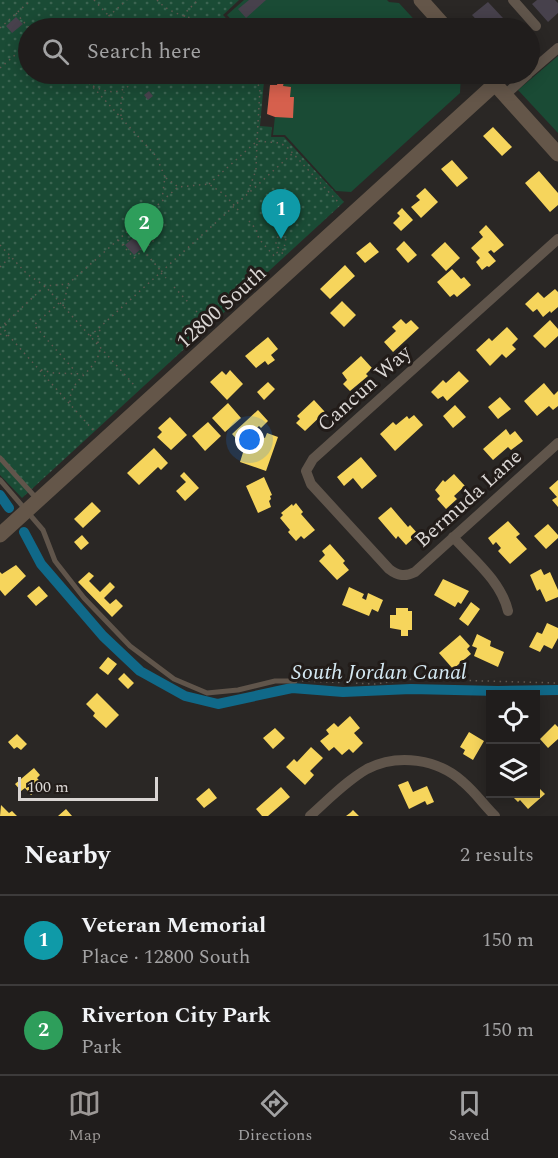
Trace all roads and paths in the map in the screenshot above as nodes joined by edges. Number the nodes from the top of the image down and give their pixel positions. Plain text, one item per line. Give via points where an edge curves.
1 (31, 0) edge
2 (94, 0) edge
3 (127, 0) edge
4 (421, 0) edge
5 (159, 1) edge
6 (196, 1) edge
7 (516, 1) edge
8 (16, 14) junction
9 (109, 16) junction
10 (184, 17) junction
11 (20, 18) edge
12 (107, 18) edge
13 (190, 18) edge
14 (437, 18) edge
15 (530, 18) edge
16 (0, 28) edge
17 (558, 48) edge
18 (18, 53) edge
19 (540, 64) edge
20 (0, 68) edge
21 (131, 84) edge
22 (258, 84) edge
23 (495, 84) edge
24 (93, 86) joint
25 (124, 90) junction
26 (121, 117) junction
27 (257, 141) junction
28 (293, 153) junction
29 (558, 154) edge
30 (165, 177) junction
31 (209, 184) junction
32 (178, 187) junction
33 (246, 195) junction
34 (162, 200) junction
35 (338, 202) dead end
36 (234, 206) junction
37 (239, 212) dead end
38 (249, 221) dead end
39 (138, 222) junction
40 (142, 228) junction
41 (558, 239) edge
42 (118, 240) junction
43 (0, 245) edge
44 (123, 245) junction
45 (143, 250) junction
46 (284, 254) joint
47 (11, 257) junction
48 (276, 258) dead end
49 (0, 267) edge
50 (161, 272) junction
51 (166, 278) dead end
52 (68, 284) junction
53 (45, 286) junction
54 (174, 286) dead end
55 (60, 302) junction
56 (188, 302) dead end
57 (63, 306) junction
58 (196, 311) dead end
59 (206, 321) dead end
60 (6, 322) junction
61 (101, 327) junction
62 (0, 328) edge
63 (0, 334) edge
64 (9, 336) junction
65 (90, 336) junction
66 (98, 345) junction
67 (100, 348) junction
68 (40, 369) junction
69 (76, 372) junction
70 (84, 374) junction
71 (135, 386) dead end
72 (70, 403) junction
73 (93, 430) dead end
74 (558, 443) edge
75 (0, 458) edge
76 (0, 480) edge
77 (39, 500) junction
78 (26, 511) junction
79 (0, 535) edge
80 (453, 537) junction
81 (402, 576) joint
82 (508, 611) dead end
83 (295, 681) joint
84 (558, 682) edge
85 (310, 816) edge
86 (495, 816) edge

1 - 8 path
2 - 9 path
3 - 9 path
4 - 14 street
5 - 10 path
6 - 10 path
7 - 15 street
8 - 11 path
8 - 16 path
9 - 12 path
10 - 13 path
17 - 19 street
18 - 20 path
21 - 25 path
22 - 27 path
23 - 29 street
23 - 77 street, 12800 South
24 - 25 path via 103,91
24 - 26 path
25 - 26 path
26 - 30 path via 156,156
27 - 28 path via 280,143
27 - 31 path
27 - 33 path via 256,170
28 - 33 path
28 - 35 path
30 - 32 path
30 - 34 path
31 - 32 path
31 - 36 path
32 - 34 path
33 - 36 path
34 - 39 path
36 - 37 path
36 - 50 path
38 - 48 path
39 - 40 path
39 - 42 path
40 - 44 path
40 - 45 path via 154,240
41 - 81 street, Cancun Way via 313,459 306,471 311,484 389,569
42 - 44 path
42 - 52 path
43 - 47 path
44 - 45 path via 134,258
45 - 50 path
46 - 46 path via 276,251 278,236 286,237
47 - 49 path
47 - 53 path
50 - 51 path
50 - 61 path
52 - 53 path
52 - 57 path
53 - 55 path
53 - 60 path
54 - 56 path
55 - 57 path
55 - 69 path via 34,325
57 - 65 path
58 - 59 path
60 - 62 path
60 - 64 path
61 - 65 path
61 - 66 path
63 - 64 path
64 - 68 path
65 - 66 path
66 - 67 path
67 - 70 path via 97,361
67 - 71 path
68 - 69 path
68 - 72 path
69 - 70 path
70 - 72 path via 72,387
72 - 73 path
74 - 80 street, Bermuda Lane
75 - 77 lane
76 - 78 lane
77 - 78 street, 12800 South
78 - 79 street, 12800 South
78 - 83 lane via 43,530 55,561 84,598 130,646 174,679 207,693
80 - 81 street, Bermuda Lane via 416,572
80 - 82 street via 499,587
83 - 84 path
85 - 86 street via 369,768 411,760 452,773

